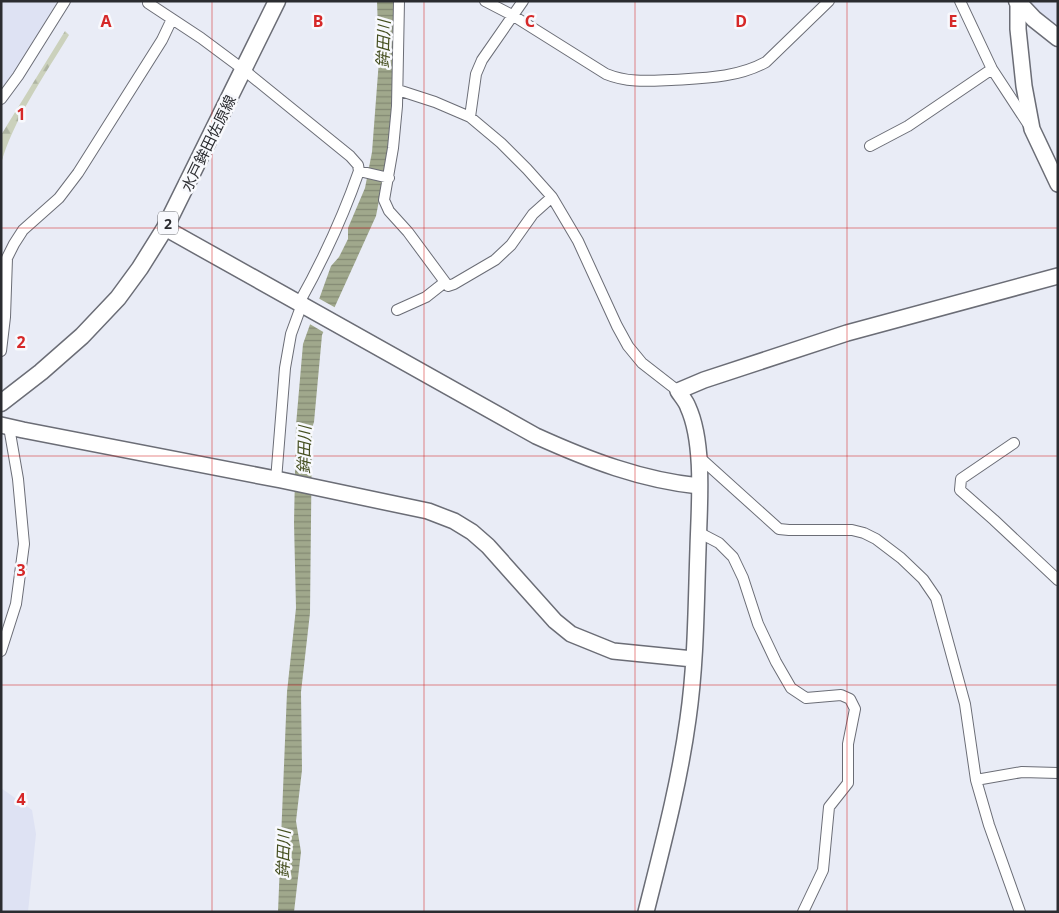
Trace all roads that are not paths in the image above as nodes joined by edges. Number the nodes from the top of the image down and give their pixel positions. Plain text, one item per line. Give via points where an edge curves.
1 (65, 1) edge
2 (277, 1) edge
3 (399, 1) edge
4 (485, 1) edge
5 (523, 1) edge
6 (829, 1) edge
7 (960, 1) edge
8 (146, 2) edge
9 (1017, 2) edge
10 (512, 15) junction
11 (172, 19) junction
12 (1058, 38) edge
13 (992, 68) junction
14 (244, 70) junction
15 (398, 90) junction
16 (1, 99) edge
17 (470, 117) junction
18 (1032, 129) junction
19 (870, 146) dead end
20 (360, 171) junction
21 (387, 177) junction
22 (1058, 184) edge
23 (552, 197) junction
24 (166, 228) junction
25 (1058, 276) edge
26 (445, 282) junction
27 (302, 304) junction
28 (397, 310) dead end
29 (1, 351) edge
30 (678, 391) junction
31 (3, 397) edge
32 (5, 426) edge
33 (1014, 443) dead end
34 (698, 456) junction
35 (278, 480) junction
36 (699, 486) junction
37 (698, 532) junction
38 (1058, 580) edge
39 (1, 651) edge
40 (694, 660) junction
41 (1058, 773) edge
42 (976, 780) junction
43 (646, 912) edge
44 (803, 912) edge
45 (1020, 912) edge

1 - 16 street
2 - 14 main road, 水戸鉾田佐原線 / 2
3 - 15 street
4 - 10 street
5 - 10 street
6 - 10 street via 755,69 725,76 684,79 618,79
7 - 13 street
8 - 11 street
9 - 12 main road
9 - 18 street via 1024,86
10 - 17 street via 476,74
11 - 14 street
11 - 29 street via 78,173 58,198 23,230 14,244 7,258
13 - 18 street
13 - 19 street via 908,126
14 - 20 street via 350,156
14 - 24 main road, 水戸鉾田佐原線 / 2
15 - 17 street
15 - 21 street
17 - 23 street via 501,143
18 - 22 street
20 - 21 street
20 - 27 street
21 - 26 street via 384,200 389,211
23 - 26 street via 534,214 512,245 495,260 454,284 448,286
23 - 30 street via 578,241 628,346 642,363
24 - 27 street
24 - 31 main road, 水戸鉾田佐原線 / 2 via 130,282 102,316 65,352
25 - 30 street via 847,333
26 - 28 street via 426,297
27 - 35 street via 291,334 285,368
27 - 36 street via 509,422 571,452 636,474
30 - 34 street via 692,419
32 - 35 street
32 - 39 street via 18,479 24,544 16,604
33 - 38 street via 961,479 960,490
34 - 36 street
34 - 42 street via 779,529 864,533 901,558 923,579 936,598 943,620 965,704
35 - 40 street via 428,511 454,521 488,546 555,621 571,634 613,651
36 - 37 street
37 - 40 street
37 - 44 street via 719,542 733,557 758,624 791,688 806,698 841,695 850,699 855,709 848,744 848,784 829,807 822,870
40 - 43 street via 679,776
41 - 42 street via 1022,772
42 - 45 street

